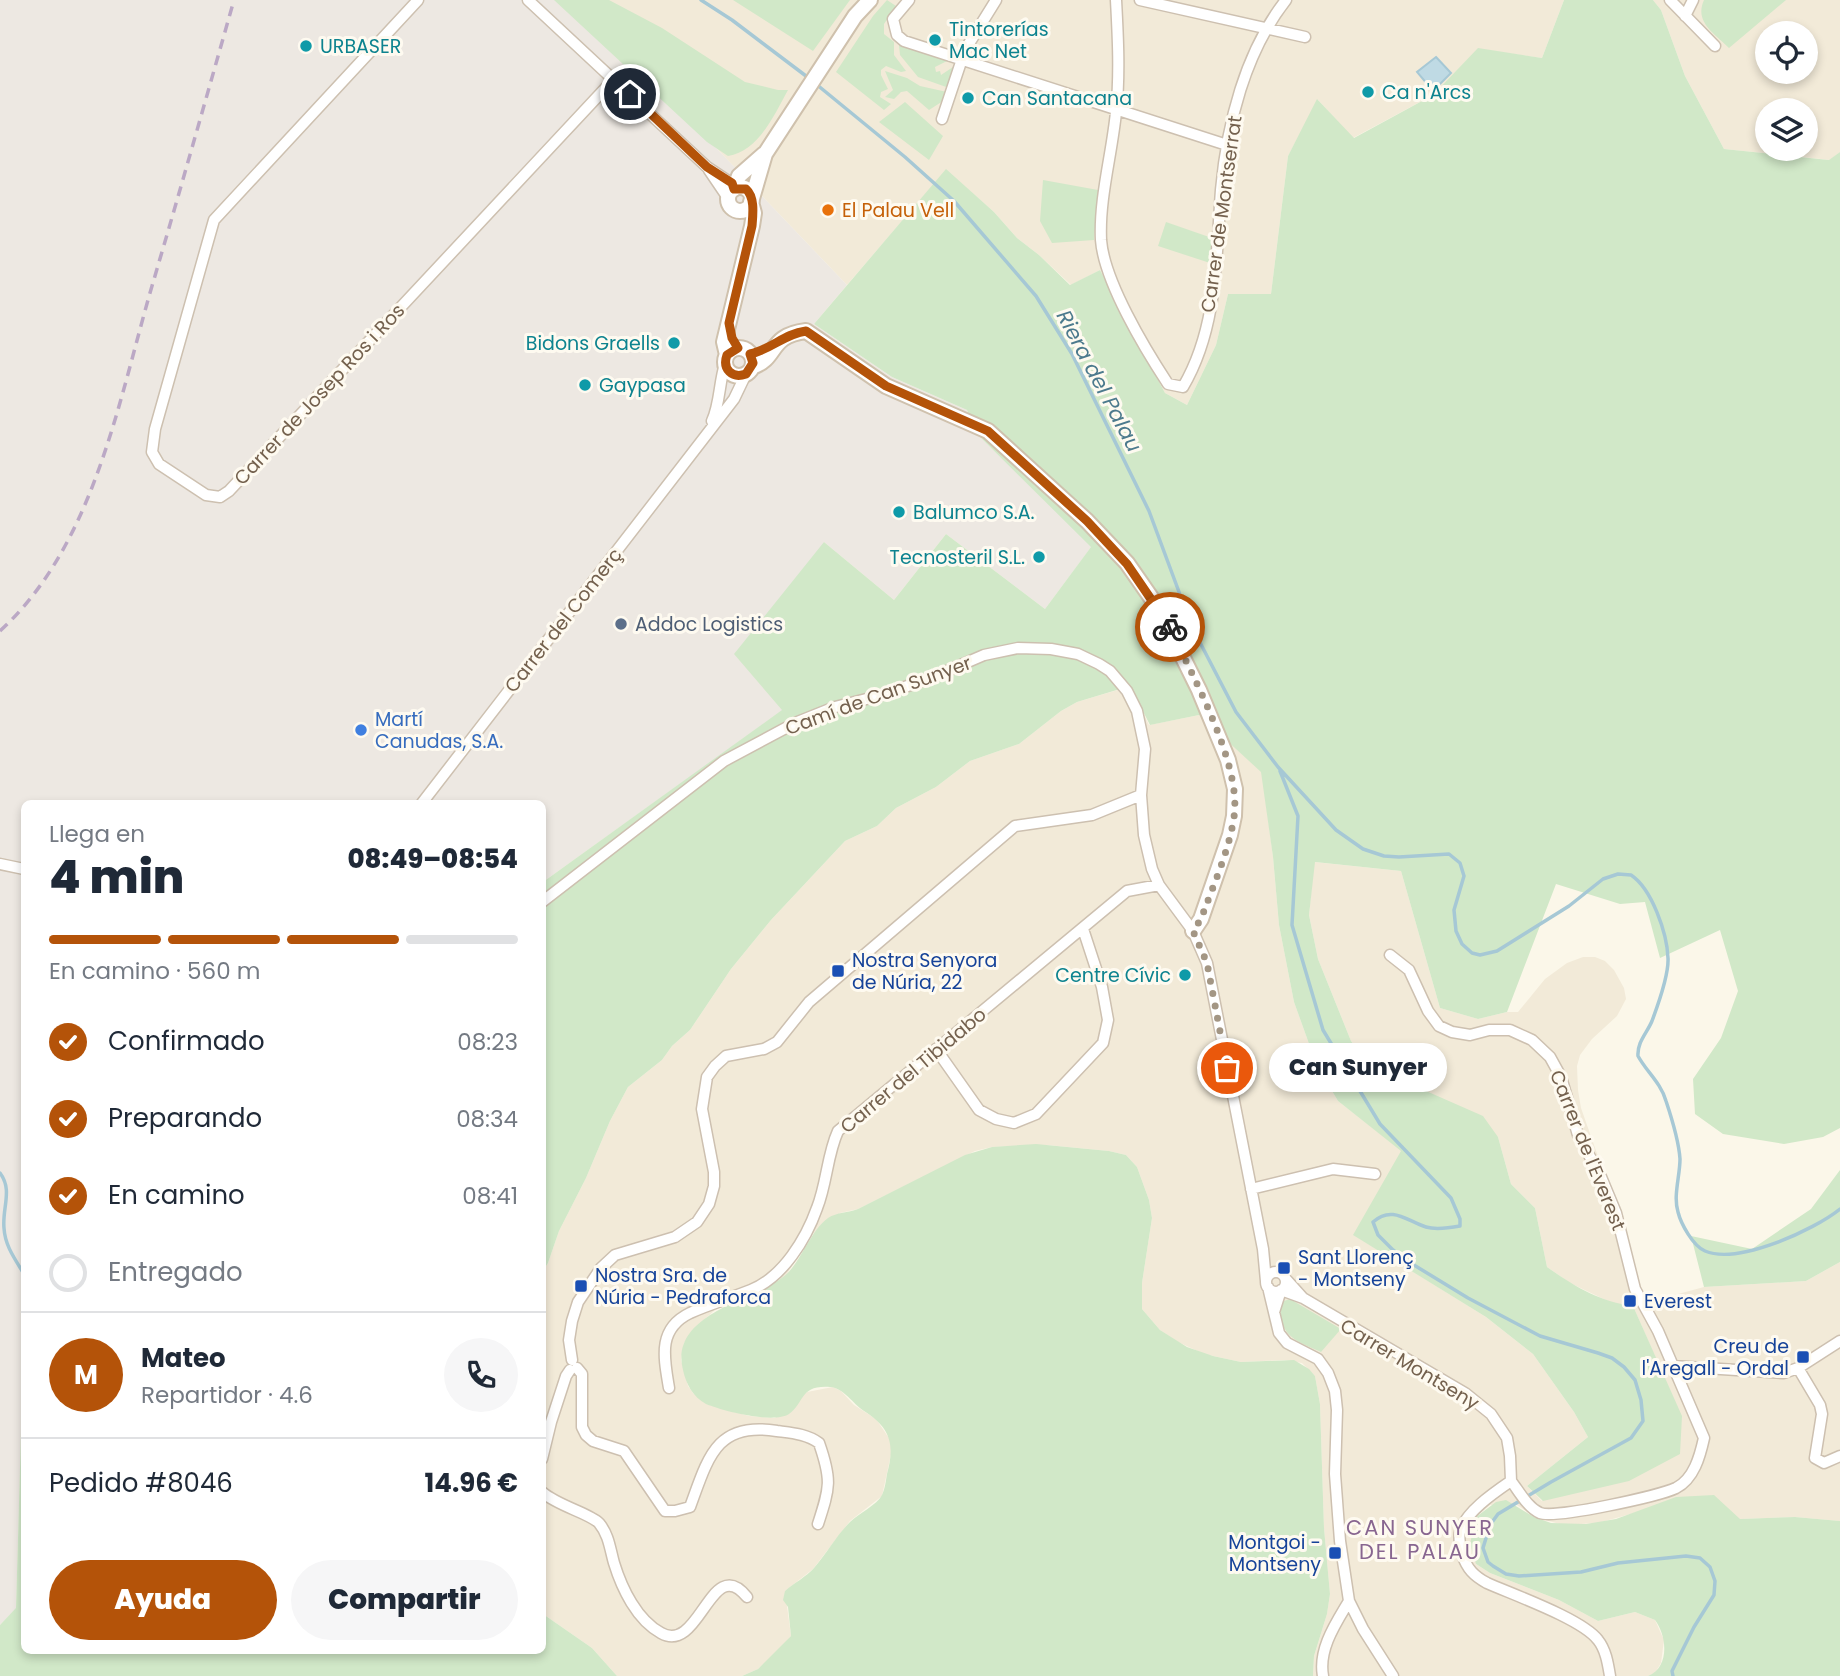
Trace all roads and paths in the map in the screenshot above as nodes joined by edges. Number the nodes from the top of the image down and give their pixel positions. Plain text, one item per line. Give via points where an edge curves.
1 (418, 0) edge
2 (528, 0) edge
3 (870, 0) edge
4 (909, 0) edge
5 (996, 0) edge
6 (1116, 0) edge
7 (1140, 0) edge
8 (1286, 0) edge
9 (1670, 0) edge
10 (1693, 0) edge
11 (1685, 16) junction
12 (1265, 29) junction
13 (1305, 37) dead end
14 (1715, 46) dead end
15 (963, 59) junction
16 (614, 79) junction
17 (1116, 109) junction
18 (942, 119) dead end
19 (1227, 145) junction
20 (765, 154) junction
21 (707, 167) junction
22 (734, 193) junction
23 (751, 202) junction
24 (746, 256) junction
25 (740, 360) junction
26 (705, 437) junction
27 (1141, 795) junction
28 (424, 800) edge
29 (0, 864) edge
30 (21, 868) edge
31 (1159, 885) junction
32 (546, 899) edge
33 (1083, 929) junction
34 (1193, 931) junction
35 (1390, 955) dead end
36 (936, 1049) junction
37 (1375, 1174) dead end
38 (1251, 1189) junction
39 (1263, 1249) junction
40 (1283, 1276) junction
41 (1267, 1284) junction
42 (1281, 1290) junction
43 (1303, 1298) junction
44 (1273, 1312) junction
45 (1840, 1341) edge
46 (573, 1366) junction
47 (1673, 1366) junction
48 (1798, 1368) junction
49 (669, 1388) dead end
50 (546, 1443) edge
51 (1840, 1456) edge
52 (1511, 1481) junction
53 (546, 1496) edge
54 (818, 1524) dead end
55 (747, 1597) dead end
56 (1349, 1601) junction
57 (1323, 1676) edge
58 (1393, 1676) edge
59 (1610, 1676) edge

1 - 16 street, Carrer de Josep Ros i Ros via 214,220 152,452 159,464 206,495 220,497 229,491
2 - 16 street
3 - 20 street
4 - 15 street via 893,19 897,35
5 - 15 street
6 - 17 street
7 - 12 street
8 - 12 street, Carrer de Montserrat
9 - 11 street
10 - 11 street
11 - 14 street
12 - 13 street
12 - 19 street, Carrer de Montserrat via 1238,98
15 - 17 street
15 - 18 street
16 - 21 street
17 - 19 street
17 - 19 street, Carrer de Montserrat via 1101,240 1108,271 1159,371 1168,384 1177,387 1183,387 1195,366 1214,289
20 - 22 street
20 - 23 street
21 - 22 street
21 - 22 street
22 - 23 street via 744,210
22 - 24 street
23 - 24 street via 754,213
24 - 25 street via 729,323
25 - 26 street, Carrer del Comerç via 719,385 716,413
25 - 26 street, Carrer del Comerç via 734,399
25 - 34 street, Carrer del Comerç via 759,365 780,339 806,331 886,386 988,431 1127,564 1180,649 1228,760 1235,789 1230,835
26 - 28 street, Carrer del Comerç
27 - 31 street via 1144,835
27 - 32 street, Camí de Can Sunyer via 1144,748 1137,711 1127,691 1110,671 1078,654 1018,648 984,655 794,723 724,761
27 - 46 street via 1092,815 1015,826 809,1002 777,1042 726,1056 715,1066 707,1077 702,1109 714,1171 709,1204 697,1222 674,1237 615,1255 601,1268 578,1302 569,1340
29 - 30 street
31 - 33 street, Carrer del Tibidabo via 1127,891
31 - 34 street
33 - 36 street, Carrer del Tibidabo
33 - 36 street via 1108,1020 1103,1043 1036,1114 1014,1122 979,1110
34 - 38 street via 1207,963
35 - 47 street, Carrer de l'Everest via 1409,970 1439,1026 1470,1035 1510,1030 1550,1057 1561,1077 1578,1135 1616,1213 1635,1290
36 - 49 street, Carrer del Tibidabo via 838,1131 817,1209 784,1265 752,1290 681,1317 674,1325 663,1352
37 - 38 street via 1333,1169
38 - 39 street
39 - 40 street, Carrer Montseny
39 - 41 street
40 - 41 street via 1272,1273
40 - 42 street
40 - 43 street, Carrer Montseny
41 - 42 street
41 - 44 street
42 - 43 street, Carrer Montseny
42 - 44 street
43 - 52 street, Carrer Montseny via 1465,1393 1491,1414 1507,1438
44 - 56 street via 1279,1333 1287,1343 1318,1359 1335,1391 1338,1514
45 - 48 street
46 - 50 street
46 - 54 street via 582,1374 586,1435 624,1451 665,1511 690,1507 704,1469 723,1440 735,1432 760,1428 801,1434 819,1443 830,1490
47 - 48 street via 1784,1373
47 - 52 street, Carrer de l'Everest via 1704,1438 1694,1469 1676,1488 1560,1514 1541,1513
48 - 51 street via 1822,1414 1815,1454 1819,1462
52 - 59 street via 1484,1500 1460,1532 1467,1567 1476,1577 1569,1619 1598,1639
53 - 55 street via 598,1522 610,1542 623,1588 667,1637 681,1635 691,1627 722,1588 733,1586
56 - 57 street via 1324,1652
56 - 58 street

